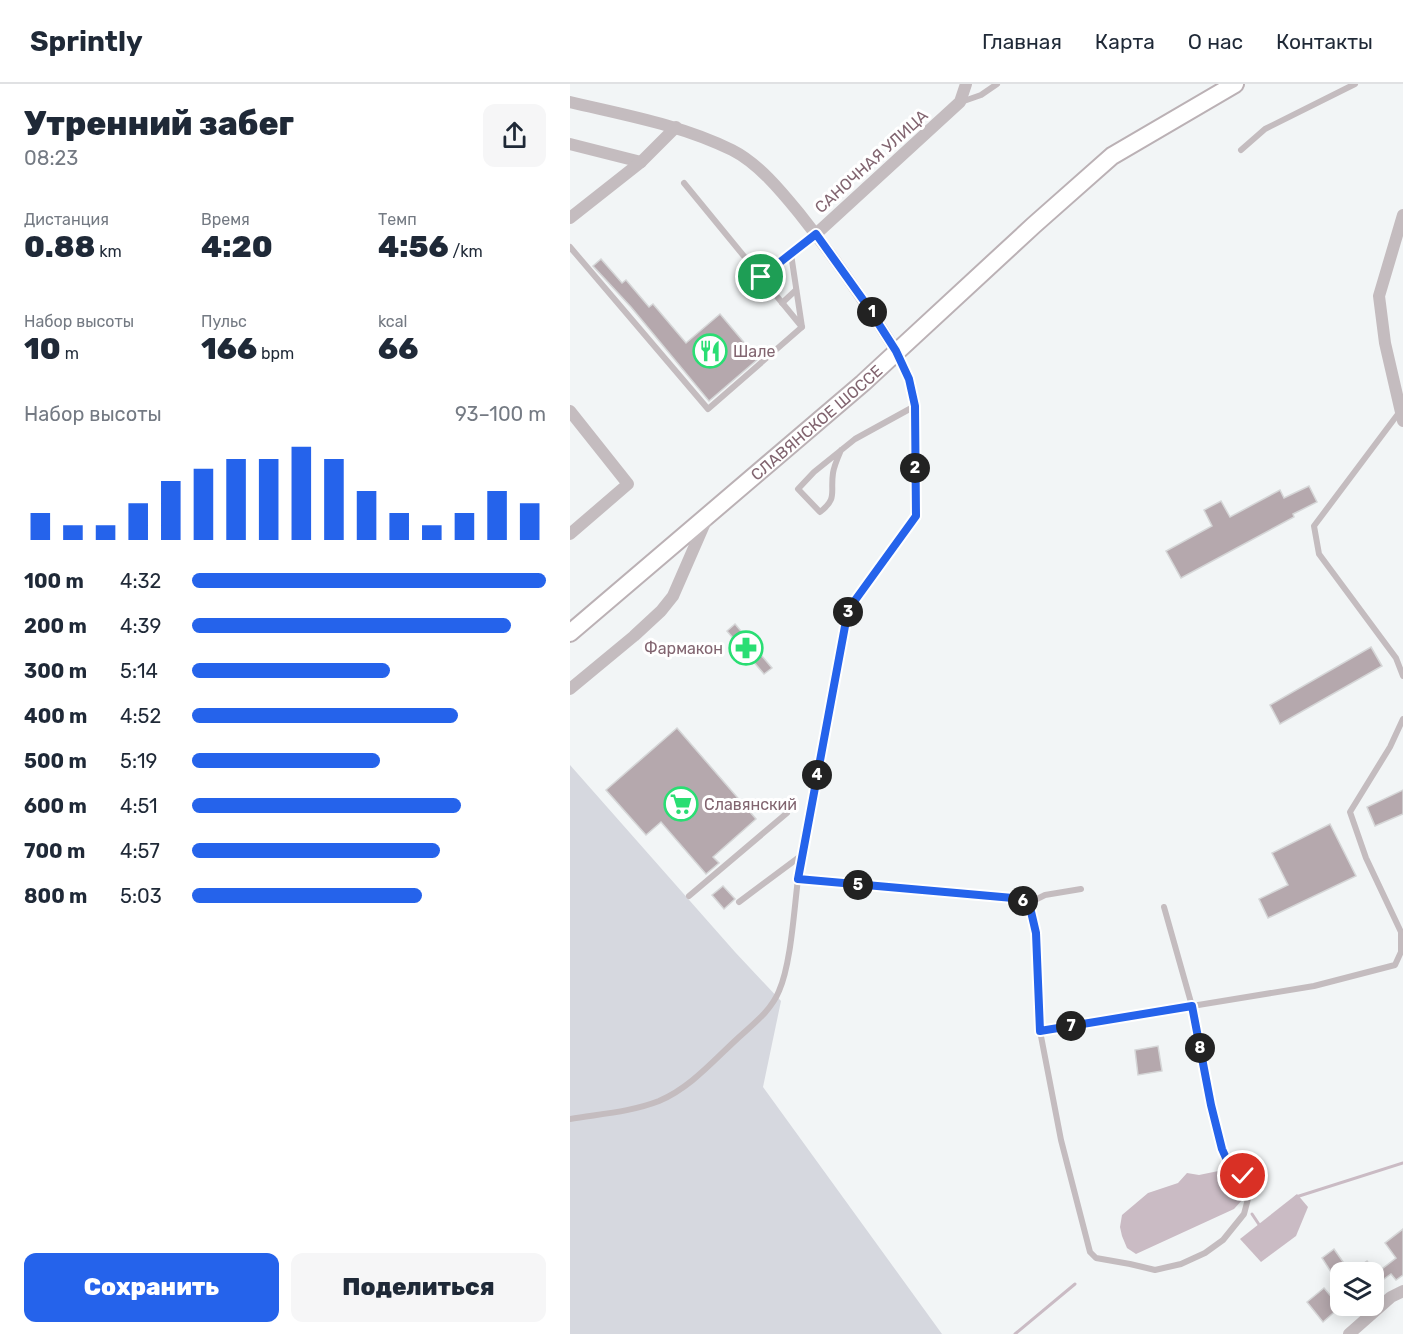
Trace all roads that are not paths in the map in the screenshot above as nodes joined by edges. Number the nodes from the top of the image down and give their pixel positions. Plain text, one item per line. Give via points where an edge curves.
1 (966, 84) edge
2 (997, 84) edge
3 (1235, 84) edge
4 (1355, 84) edge
5 (570, 102) edge
6 (960, 102) junction
7 (676, 127) junction
8 (570, 144) edge
9 (1241, 150) dead end
10 (641, 162) junction
11 (684, 183) dead end
12 (1403, 215) edge
13 (570, 218) edge
14 (816, 234) junction
15 (570, 247) edge
16 (791, 254) junction
17 (761, 277) junction
18 (796, 290) junction
19 (782, 303) junction
20 (802, 327) junction
21 (896, 351) junction
22 (1400, 392) edge
23 (915, 406) junction
24 (570, 411) edge
25 (1402, 415) edge
26 (841, 450) junction
27 (707, 518) junction
28 (570, 534) edge
29 (570, 633) edge
30 (1403, 676) edge
31 (570, 689) edge
32 (1403, 720) edge
33 (787, 813) dead end
34 (802, 855) junction
35 (798, 879) junction
36 (1081, 889) dead end
37 (689, 896) dead end
38 (739, 902) dead end
39 (1029, 903) junction
40 (1164, 907) dead end
41 (1192, 1006) junction
42 (1040, 1031) junction
43 (570, 1119) edge
44 (1403, 1291) edge
45 (1349, 1334) edge

1 - 6 street, САНОЧНАЯ УЛИЦА
2 - 6 lane
3 - 21 main road, СЛАВЯНСКОЕ ШОССЕ via 1112,156
4 - 9 lane via 1265,129
5 - 7 street
6 - 14 street, САНОЧНАЯ УЛИЦА
7 - 10 street
7 - 14 street via 735,151 773,181
8 - 10 street
10 - 13 street
11 - 17 lane
12 - 22 street via 1379,296 1385,343
14 - 16 lane
14 - 21 street
15 - 20 lane via 708,409
16 - 17 lane
16 - 18 lane
17 - 19 lane
18 - 19 lane
18 - 20 lane
19 - 20 lane
21 - 23 lane via 909,379
21 - 27 main road, СЛАВЯНСКОЕ ШОССЕ
22 - 25 street
23 - 26 lane
23 - 34 lane via 916,516 848,610
24 - 28 street via 628,484
25 - 30 lane via 1314,526 1319,554 1396,658
26 - 26 lane via 798,489 820,512 831,504 833,473
27 - 29 main road, СЛАВЯНСКОЕ ШОССЕ
27 - 31 street via 673,596 634,636
32 - 41 lane via 1350,812 1366,858 1401,932 1401,952 1395,965 1314,986
33 - 37 lane
34 - 35 lane
34 - 38 lane
35 - 39 lane via 1013,898
35 - 43 lane via 786,965 780,991 771,1005 700,1074 671,1095 632,1109
36 - 39 lane via 1046,895
39 - 42 lane via 1036,933
40 - 41 lane
41 - 42 lane
41 - 42 lane via 1222,1149 1243,1176 1249,1196 1244,1214 1223,1240 1197,1257 1155,1270 1096,1258 1090,1251 1061,1140
44 - 45 street via 1390,1297

